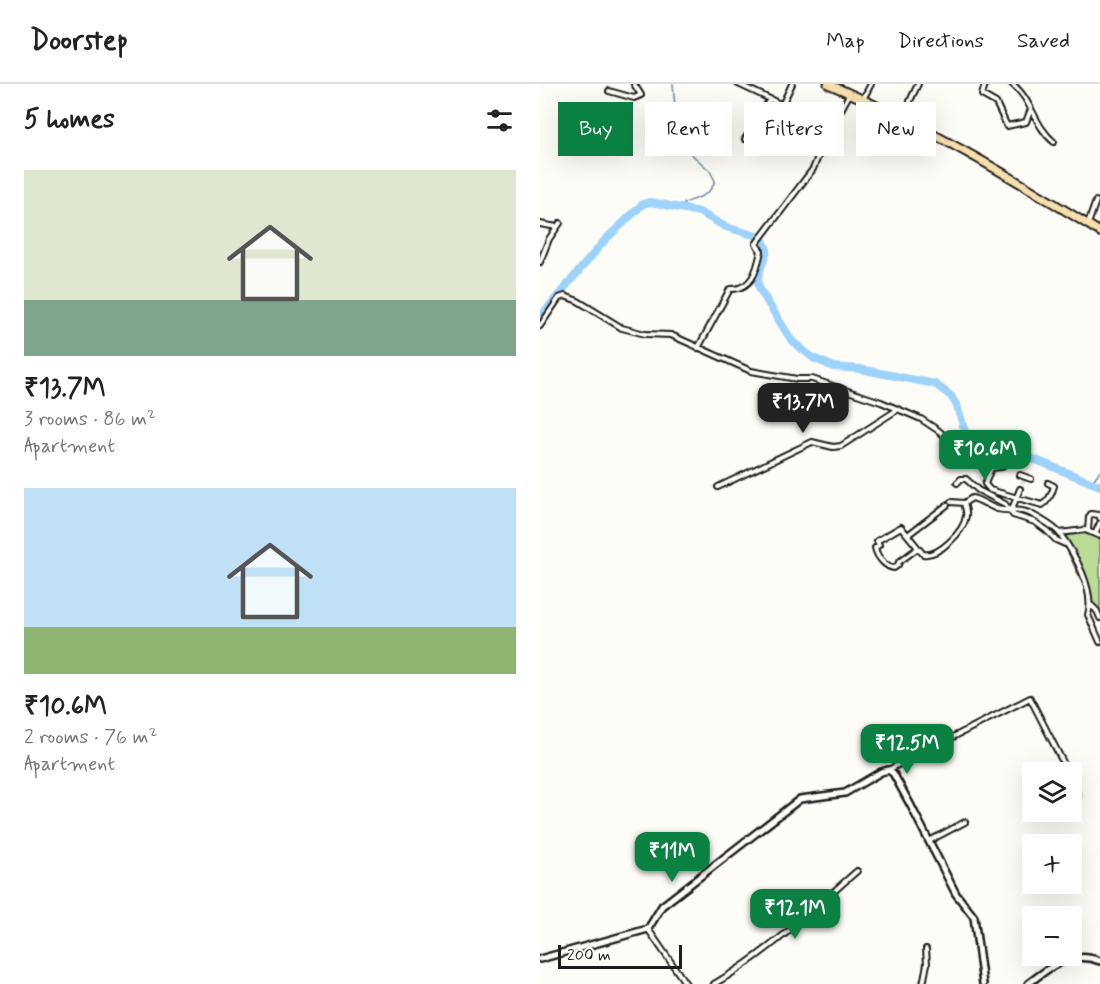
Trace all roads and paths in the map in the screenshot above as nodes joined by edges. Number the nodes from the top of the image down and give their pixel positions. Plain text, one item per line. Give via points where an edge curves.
1 (634, 84) edge
2 (738, 84) edge
3 (792, 84) edge
4 (828, 84) edge
5 (871, 84) edge
6 (918, 84) edge
7 (986, 84) edge
8 (1012, 84) edge
9 (609, 91) dead end
10 (850, 94) junction
11 (770, 99) junction
12 (863, 100) junction
13 (768, 102) edge
14 (868, 102) edge
15 (910, 102) edge
16 (1031, 109) junction
17 (936, 135) edge
18 (1054, 142) dead end
19 (1096, 201) dead end
20 (560, 223) dead end
21 (540, 224) edge
22 (1088, 225) junction
23 (557, 228) junction
24 (1100, 232) edge
25 (540, 262) edge
26 (540, 326) edge
27 (698, 348) junction
28 (898, 410) junction
29 (959, 448) dead end
30 (1002, 467) dead end
31 (1020, 475) dead end
32 (1031, 479) dead end
33 (957, 483) dead end
34 (1048, 483) dead end
35 (718, 487) dead end
36 (1020, 489) tunnel mouth
37 (1016, 498) junction
38 (964, 502) junction
39 (1011, 509) junction
40 (1100, 518) edge
41 (1100, 523) edge
42 (1088, 531) junction
43 (1059, 533) junction
44 (909, 534) junction
45 (1097, 535) edge
46 (1065, 544) junction
47 (918, 548) junction
48 (1091, 605) junction
49 (1100, 618) edge
50 (1100, 642) edge
51 (1063, 762) edge
52 (888, 770) junction
53 (965, 822) dead end
54 (929, 841) junction
55 (856, 871) dead end
56 (648, 929) junction
57 (926, 948) dead end
58 (540, 959) edge
59 (1100, 961) edge
60 (726, 977) junction
61 (686, 984) edge
62 (714, 984) edge
63 (726, 984) edge
64 (923, 984) edge
65 (983, 984) edge
66 (1028, 984) edge

1 - 9 street via 641,95 634,98
2 - 11 street
3 - 11 street via 782,105
4 - 10 main road
5 - 12 street
6 - 15 street
7 - 16 street via 982,95 996,103 1007,126 1026,122
8 - 16 street
10 - 12 main road
10 - 27 street via 813,169 756,244 761,251 751,281 739,289 730,289
11 - 13 street
12 - 14 main road
16 - 18 street via 1045,135
17 - 22 main road
19 - 22 street
20 - 23 street
21 - 23 street
22 - 24 main road
23 - 25 street
26 - 27 street via 565,296 622,328 671,335
27 - 28 street via 751,371 812,379
28 - 29 street via 932,426
28 - 35 street via 841,446 812,442
30 - 37 street via 991,468 985,484 990,490
31 - 32 street
33 - 39 street via 966,479
34 - 37 street via 1054,486 1053,491 1042,505
36 - 37 street
37 - 39 street
38 - 39 street via 972,498 997,509
38 - 44 street via 949,504
38 - 47 street via 966,519 952,541 928,555
39 - 43 street via 1028,512
39 - 46 street via 1013,515 1035,522
40 - 42 street via 1091,514
41 - 45 street
42 - 43 street
42 - 45 street
43 - 46 street
44 - 47 street
44 - 47 street via 901,526 877,541 876,553 884,564 894,568
46 - 48 street via 1082,571
48 - 49 street
48 - 50 street via 1088,615
51 - 52 street via 1030,698
52 - 54 street
52 - 56 street via 845,793 800,799 662,906
53 - 54 street
54 - 65 street via 956,894 976,922
55 - 60 street via 774,944
56 - 58 street
56 - 61 street
57 - 64 street
59 - 66 street via 1073,957 1045,970
60 - 62 street
60 - 63 street

